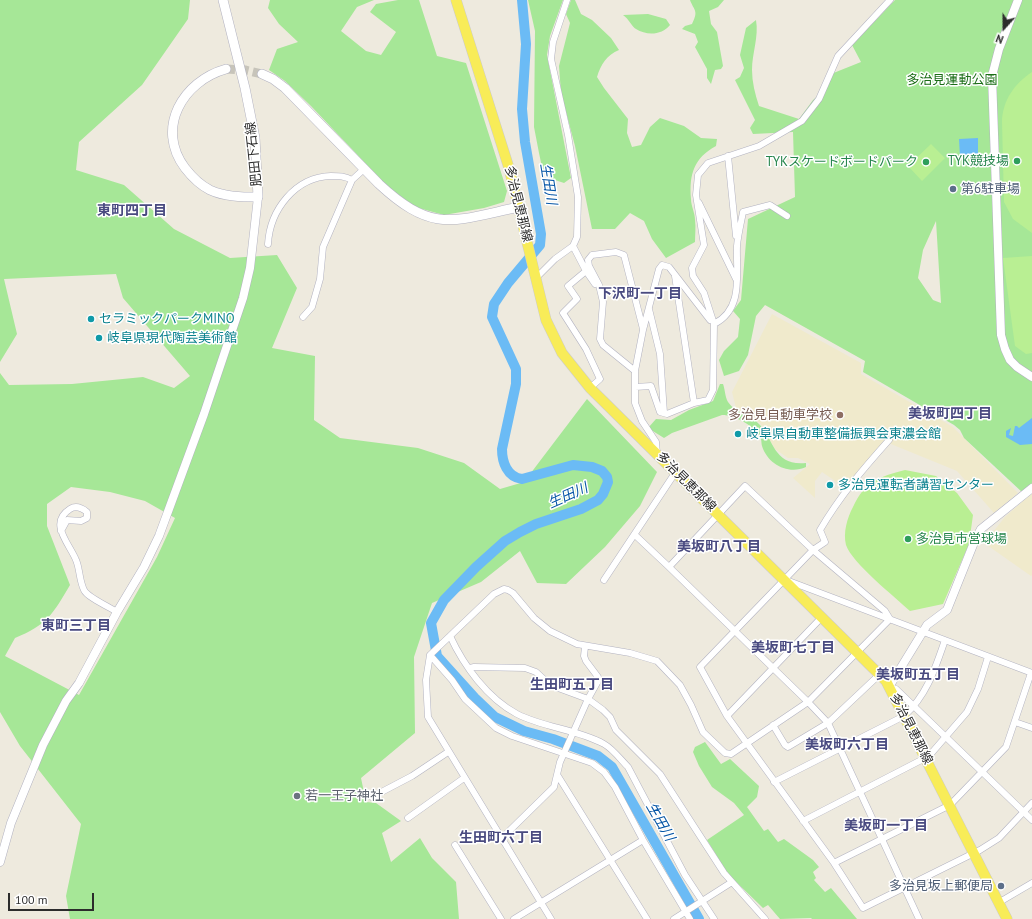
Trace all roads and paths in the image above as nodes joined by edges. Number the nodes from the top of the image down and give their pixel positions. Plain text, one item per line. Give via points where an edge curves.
1 (223, 0) edge
2 (456, 0) edge
3 (567, 0) edge
4 (890, 0) edge
5 (1018, 0) edge
6 (226, 69) tunnel mouth
7 (262, 74) tunnel mouth
8 (728, 156) junction
9 (364, 169) junction
10 (352, 180) junction
11 (696, 195) junction
12 (258, 197) junction
13 (519, 207) junction
14 (787, 216) dead end
15 (268, 244) dead end
16 (737, 244) junction
17 (573, 246) junction
18 (586, 272) junction
19 (675, 274) junction
20 (536, 278) junction
21 (737, 280) junction
22 (600, 290) junction
23 (649, 307) junction
24 (303, 317) dead end
25 (714, 324) junction
26 (643, 330) junction
27 (635, 371) junction
28 (1032, 377) edge
29 (635, 387) junction
30 (590, 388) junction
31 (694, 403) junction
32 (664, 413) junction
33 (889, 440) dead end
34 (657, 454) junction
35 (675, 472) junction
36 (1032, 488) edge
37 (718, 514) junction
38 (61, 531) junction
39 (635, 535) junction
40 (813, 550) junction
41 (669, 567) junction
42 (784, 579) junction
43 (604, 580) dead end
44 (117, 612) junction
45 (822, 617) junction
46 (890, 619) junction
47 (735, 631) junction
48 (921, 632) junction
49 (450, 636) junction
50 (946, 640) junction
51 (585, 647) junction
52 (858, 652) junction
53 (430, 655) junction
54 (988, 657) junction
55 (470, 668) junction
56 (773, 668) junction
57 (1031, 673) edge
58 (880, 674) junction
59 (889, 687) junction
60 (588, 699) junction
61 (808, 702) junction
62 (914, 707) junction
63 (727, 716) junction
64 (904, 716) junction
65 (1015, 722) junction
66 (828, 723) junction
67 (773, 725) junction
68 (1032, 728) edge
69 (574, 732) junction
70 (947, 738) junction
71 (746, 743) junction
72 (840, 749) junction
73 (448, 752) junction
74 (564, 754) junction
75 (926, 759) junction
76 (982, 772) junction
77 (558, 776) junction
78 (464, 778) junction
79 (774, 782) junction
80 (862, 792) junction
81 (372, 797) dead end
82 (1032, 803) edge
83 (950, 805) junction
84 (1024, 812) junction
85 (408, 818) dead end
86 (1032, 820) edge
87 (803, 821) junction
88 (502, 838) junction
89 (883, 839) junction
90 (643, 840) junction
91 (455, 845) dead end
92 (972, 854) junction
93 (611, 861) junction
94 (0, 862) edge
95 (834, 863) junction
96 (732, 882) junction
97 (1031, 886) edge
98 (905, 888) junction
99 (703, 901) junction
100 (541, 903) junction
101 (998, 903) junction
102 (685, 912) junction
103 (500, 919) edge
104 (514, 919) edge
105 (551, 919) edge
106 (647, 919) edge
107 (674, 919) edge
108 (690, 919) edge
109 (714, 919) edge
110 (765, 919) edge
111 (919, 919) edge
112 (1007, 919) edge

1 - 12 main road, 肥田下石線 via 255,138
2 - 13 main road, 多治見恵那線
3 - 17 street via 553,42 551,59 568,135 578,197 577,238
4 - 8 street via 838,56 819,99 802,121 759,146
5 - 28 street via 998,49 992,76 998,281 1004,349 1016,367
6 - 12 main road, 肥田下石線 via 198,82 181,102 173,130 176,152 190,175 210,190 235,197
7 - 9 main road via 285,88
8 - 11 street via 703,167 698,175
8 - 16 street
9 - 10 street
9 - 13 main road via 404,206 430,218 454,221
10 - 15 street via 342,176 325,176 299,187 289,195 274,216 268,231
10 - 24 street via 323,247 320,279 312,307
11 - 21 street
11 - 25 street via 704,245 692,268 693,276 704,293
12 - 44 street via 250,268 243,298 204,414 159,536
13 - 20 main road, 多治見恵那線
14 - 16 street via 770,205 743,212
16 - 21 street
17 - 18 street
17 - 20 street
18 - 22 street
18 - 30 street via 568,286 577,299 563,313 586,349 600,379
19 - 23 street via 669,267 662,265 658,269
19 - 25 street
19 - 31 street
20 - 30 main road, 多治見恵那線 via 553,338
21 - 25 street via 736,298 732,306 722,320
22 - 26 street via 588,260 597,253 616,252 624,256
22 - 27 street via 603,302 600,338 603,345
23 - 26 street
23 - 32 street via 660,354
25 - 31 street via 713,390 708,400
26 - 27 street
27 - 29 street
29 - 32 street via 651,386 660,412
29 - 34 street via 635,403 642,421 656,442
30 - 34 main road, 多治見恵那線
31 - 32 street via 675,412
33 - 40 street via 844,492 820,530 825,542
34 - 35 main road, 多治見恵那線
35 - 37 main road, 多治見恵那線
35 - 39 street
36 - 48 street via 981,529 947,610 927,624
37 - 40 street via 745,486
37 - 41 street
37 - 42 main road, 多治見恵那線
38 - 38 street via 60,521 64,513 72,508 81,507 87,512 87,518 81,522 67,520
38 - 44 street via 76,560 84,590
39 - 41 street
39 - 43 street
40 - 42 street
40 - 46 street via 885,611
41 - 47 street
42 - 45 main road, 多治見恵那線
42 - 46 street
42 - 47 street
44 - 94 street via 43,745 11,823
45 - 52 main road, 多治見恵那線
45 - 56 street
46 - 48 street
46 - 52 street
47 - 56 street
47 - 63 street via 700,667
48 - 50 street
48 - 59 street
49 - 51 street via 494,594 504,589 513,593 534,618 550,631
49 - 53 street
49 - 55 street
50 - 54 street
50 - 62 street via 931,681
51 - 60 street via 584,656 598,677
51 - 71 street via 630,653 657,661 680,685 703,732 717,747 730,754
52 - 58 main road, 多治見恵那線
52 - 61 street
53 - 73 street via 426,680 428,717
53 - 74 street via 465,699 496,728
54 - 57 street
54 - 70 street via 978,689 967,712
55 - 60 street via 525,668 536,672 550,685
55 - 69 street via 490,694 507,708 530,719
56 - 61 street
56 - 63 street
57 - 65 street
58 - 59 main road, 多治見恵那線
58 - 66 street
59 - 62 street via 896,689
59 - 64 main road, 多治見恵那線
60 - 69 street
60 - 96 street via 610,717 616,730 660,774
61 - 66 street
61 - 67 street
62 - 64 street
62 - 70 street
63 - 71 street
64 - 72 street
64 - 75 main road, 多治見恵那線
65 - 68 street
65 - 76 street via 1006,747
66 - 67 street via 788,746
66 - 72 street
67 - 71 street
69 - 74 street
69 - 99 street via 605,745 628,767 685,875
70 - 75 street
70 - 76 street
71 - 79 street
72 - 79 street
72 - 80 street
73 - 78 street
73 - 81 street via 412,776
74 - 77 street
74 - 90 street via 592,763 604,772 615,787
75 - 80 street
75 - 83 main road, 多治見恵那線
76 - 83 street
76 - 84 street
77 - 88 street via 554,787
77 - 93 street
78 - 85 street
78 - 88 street
79 - 87 street
80 - 87 street
80 - 89 street
82 - 84 street
83 - 89 street
83 - 92 main road, 多治見恵那線
84 - 86 street
84 - 92 street via 999,838
87 - 95 street
88 - 100 street
89 - 95 street
89 - 98 street
90 - 93 street
90 - 102 street
91 - 103 street
92 - 98 street
92 - 101 main road, 多治見恵那線
93 - 100 street
93 - 106 street
95 - 98 street via 864,908
96 - 99 street
96 - 110 street
97 - 101 street
98 - 111 street
99 - 102 street
99 - 109 street
100 - 104 street
100 - 105 street
101 - 112 main road, 多治見恵那線
102 - 107 street
102 - 108 street

